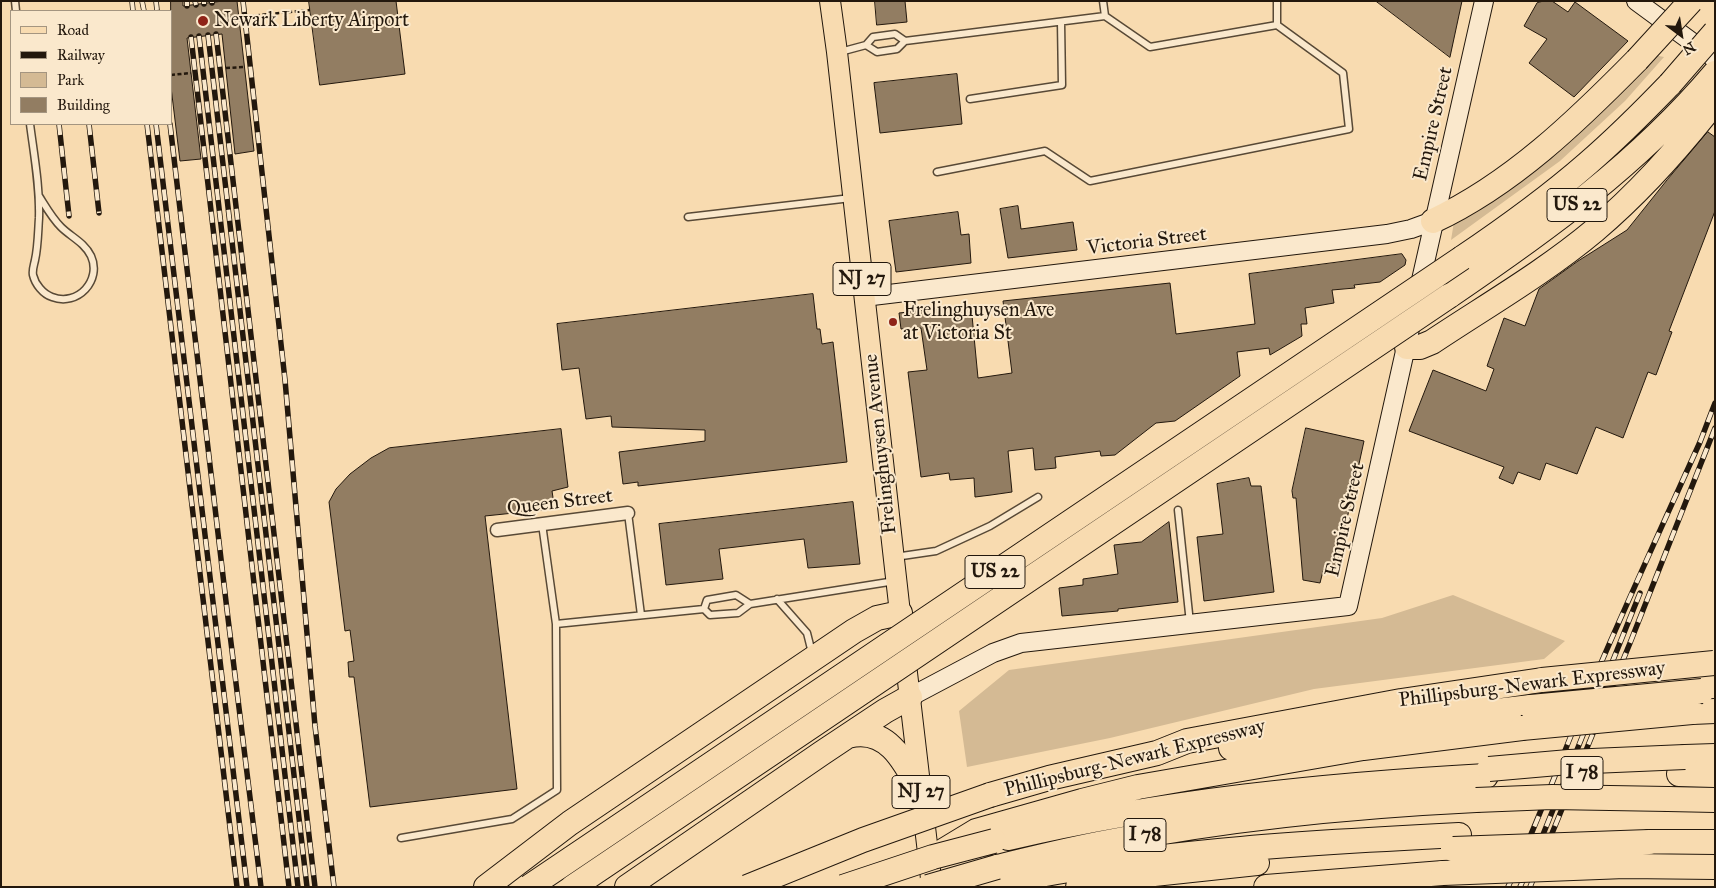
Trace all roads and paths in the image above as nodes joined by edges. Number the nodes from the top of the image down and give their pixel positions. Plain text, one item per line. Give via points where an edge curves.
1 (830, 1) edge
2 (1103, 1) edge
3 (1277, 1) edge
4 (1484, 1) edge
5 (1636, 1) edge
6 (1691, 1) edge
7 (310, 10) dead end
8 (1105, 16) junction
9 (230, 18) dead end
10 (1061, 22) junction
11 (1277, 25) junction
12 (1715, 32) edge
13 (904, 41) junction
14 (866, 45) junction
15 (837, 52) junction
16 (1715, 59) edge
17 (244, 67) dead end
18 (226, 68) dead end
19 (191, 73) dead end
20 (1715, 74) edge
21 (172, 75) edge
22 (970, 99) dead end
23 (1705, 104) edge
24 (30, 125) edge
25 (937, 172) dead end
26 (39, 196) junction
27 (852, 198) junction
28 (688, 218) dead end
29 (1433, 221) junction
30 (864, 297) junction
31 (1407, 347) junction
32 (1038, 497) dead end
33 (1178, 510) dead end
34 (628, 513) joint
35 (542, 524) junction
36 (497, 530) dead end
37 (894, 558) junction
38 (896, 580) junction
39 (777, 599) junction
40 (750, 604) junction
41 (704, 609) junction
42 (900, 613) junction
43 (641, 615) junction
44 (556, 624) junction
45 (1190, 624) junction
46 (813, 658) junction
47 (1714, 663) edge
48 (1708, 690) edge
49 (910, 697) junction
50 (1703, 712) edge
51 (1527, 718) junction
52 (1357, 729) junction
53 (848, 736) junction
54 (1270, 744) junction
55 (1715, 756) edge
56 (1682, 766) junction
57 (1715, 775) edge
58 (922, 794) junction
59 (1715, 800) edge
60 (1715, 832) edge
61 (993, 834) junction
62 (1652, 836) junction
63 (401, 838) dead end
64 (1715, 842) edge
65 (1397, 845) junction
66 (1715, 867) edge
67 (992, 879) edge
68 (486, 887) edge
69 (529, 887) edge
70 (573, 887) edge
71 (627, 887) edge
72 (747, 887) edge
73 (843, 887) edge
74 (928, 887) edge
75 (932, 887) edge
76 (1078, 887) edge
77 (1266, 887) edge

1 - 15 main road, Frelinghuysen Avenue / NJ 27
2 - 8 lane
3 - 11 lane
4 - 29 street, Empire Street
5 - 16 street
6 - 29 highway, bridge via 1584,111 1507,176 1476,198
7 - 9 path, bridge
8 - 10 lane
8 - 11 lane via 1150,47
10 - 13 lane
10 - 22 lane via 1062,85
11 - 25 lane via 1343,73 1349,129 1090,181 1045,151
12 - 69 highway, US 22, bridge via 1670,84 1608,146 1520,218
13 - 14 lane via 897,49 876,52
13 - 14 lane via 895,34 873,37
14 - 15 lane
15 - 27 main road, Frelinghuysen Avenue / NJ 27
17 - 18 path
19 - 21 path
20 - 23 highway, US 22
23 - 31 highway via 1670,157 1594,230 1432,342 1420,347
23 - 70 highway, US 22, bridge via 1646,144 1552,225
24 - 26 lane
26 - 26 lane via 54,220 84,245 92,257 92,279 78,295 52,297 35,282 32,272 36,259
27 - 28 lane
27 - 30 main road, Frelinghuysen Avenue / NJ 27
29 - 30 street, Victoria Street via 1387,234
29 - 31 street, Empire Street
30 - 37 main road, Frelinghuysen Avenue / NJ 27
31 - 45 street, Empire Street via 1348,606
32 - 37 lane via 990,526 936,551
33 - 45 lane
34 - 35 street, Queen Street
34 - 43 lane
35 - 36 street, Queen Street
35 - 44 lane
37 - 38 main road, Frelinghuysen Avenue / NJ 27
38 - 39 lane
38 - 42 main road, Frelinghuysen Avenue / NJ 27
39 - 40 lane
39 - 46 lane via 807,633
40 - 41 lane via 738,614 710,615
40 - 41 lane via 736,595 707,600
41 - 43 lane
42 - 46 highway via 864,624
42 - 49 main road, Frelinghuysen Avenue / NJ 27
43 - 44 lane
44 - 63 lane via 557,790 512,819
45 - 49 street, Empire Street via 1012,645
46 - 68 highway via 570,823
47 - 52 highway, Phillipsburg-Newark Expressway, bridge via 1457,692
48 - 51 highway, bridge
49 - 53 highway
49 - 58 main road, Frelinghuysen Avenue / NJ 27
50 - 51 highway, bridge
51 - 52 highway
52 - 54 highway
52 - 54 highway, Phillipsburg-Newark Expressway
53 - 58 highway via 870,734 884,740 902,759
53 - 71 highway
54 - 61 highway via 1138,787 1075,803
54 - 72 highway, Phillipsburg-Newark Expressway, bridge via 1188,755 1157,753 1049,778 990,795 872,837
55 - 56 highway
56 - 57 highway, I 78
56 - 61 highway, I 78 via 1570,773 1487,772 1375,782 1287,791
58 - 75 main road, Frelinghuysen Avenue / NJ 27
59 - 67 highway, I 78, bridge via 1561,797 1295,814 1088,846
60 - 62 highway
61 - 73 highway, I 78, bridge
62 - 64 highway
62 - 65 highway via 1573,831
65 - 67 highway via 1306,844 1167,855
65 - 76 highway via 1154,874
66 - 77 highway, bridge via 1625,866 1444,873
67 - 74 highway, I 78, bridge

